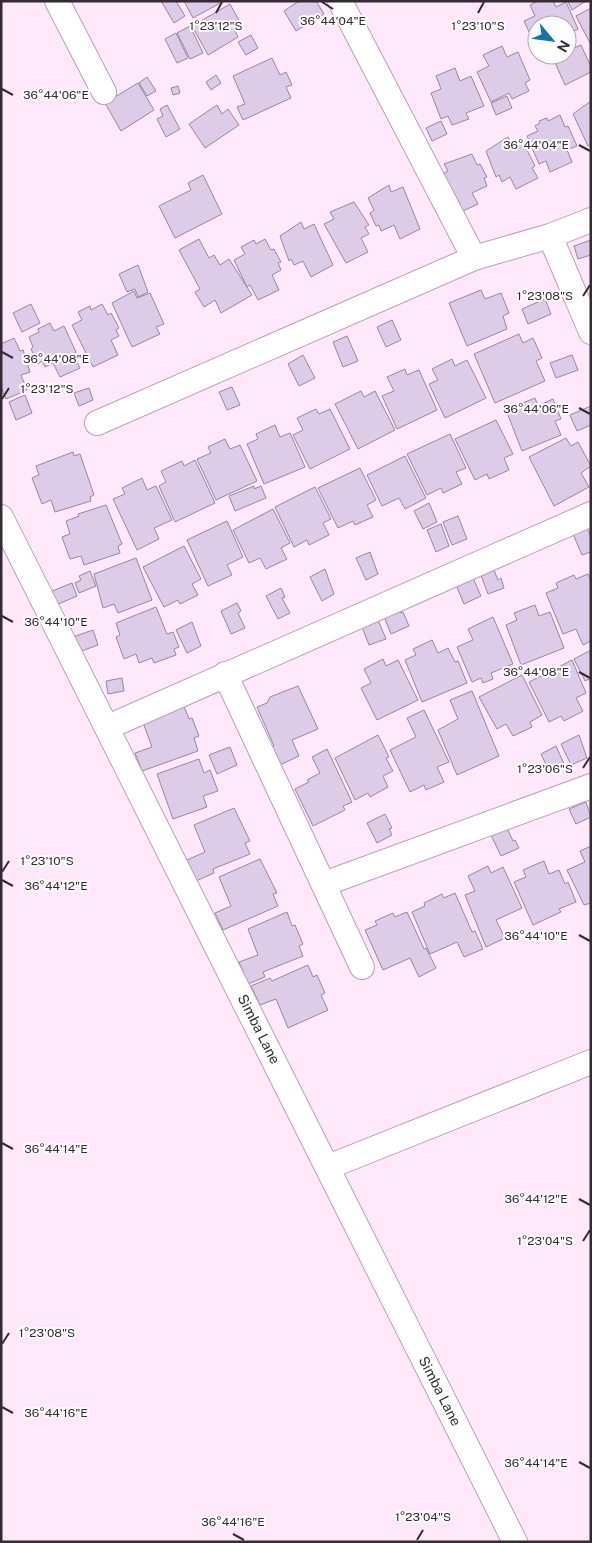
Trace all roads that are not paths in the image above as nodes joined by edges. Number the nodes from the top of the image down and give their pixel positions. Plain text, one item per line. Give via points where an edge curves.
1 (57, 1) edge
2 (340, 1) edge
3 (104, 92) dead end
4 (591, 220) edge
5 (550, 236) junction
6 (474, 258) junction
7 (591, 332) edge
8 (97, 423) dead end
9 (591, 514) edge
10 (1, 517) edge
11 (225, 674) junction
12 (108, 727) junction
13 (591, 786) edge
14 (324, 884) junction
15 (362, 967) dead end
16 (591, 1062) edge
17 (328, 1168) junction
18 (515, 1542) edge

1 - 3 street
2 - 6 street
4 - 5 street
5 - 6 street
5 - 7 street
6 - 8 street
9 - 11 street
10 - 12 street, Simba Lane
11 - 12 street
11 - 14 street
12 - 17 street, Simba Lane
13 - 14 street
14 - 15 street
16 - 17 street
17 - 18 street, Simba Lane

